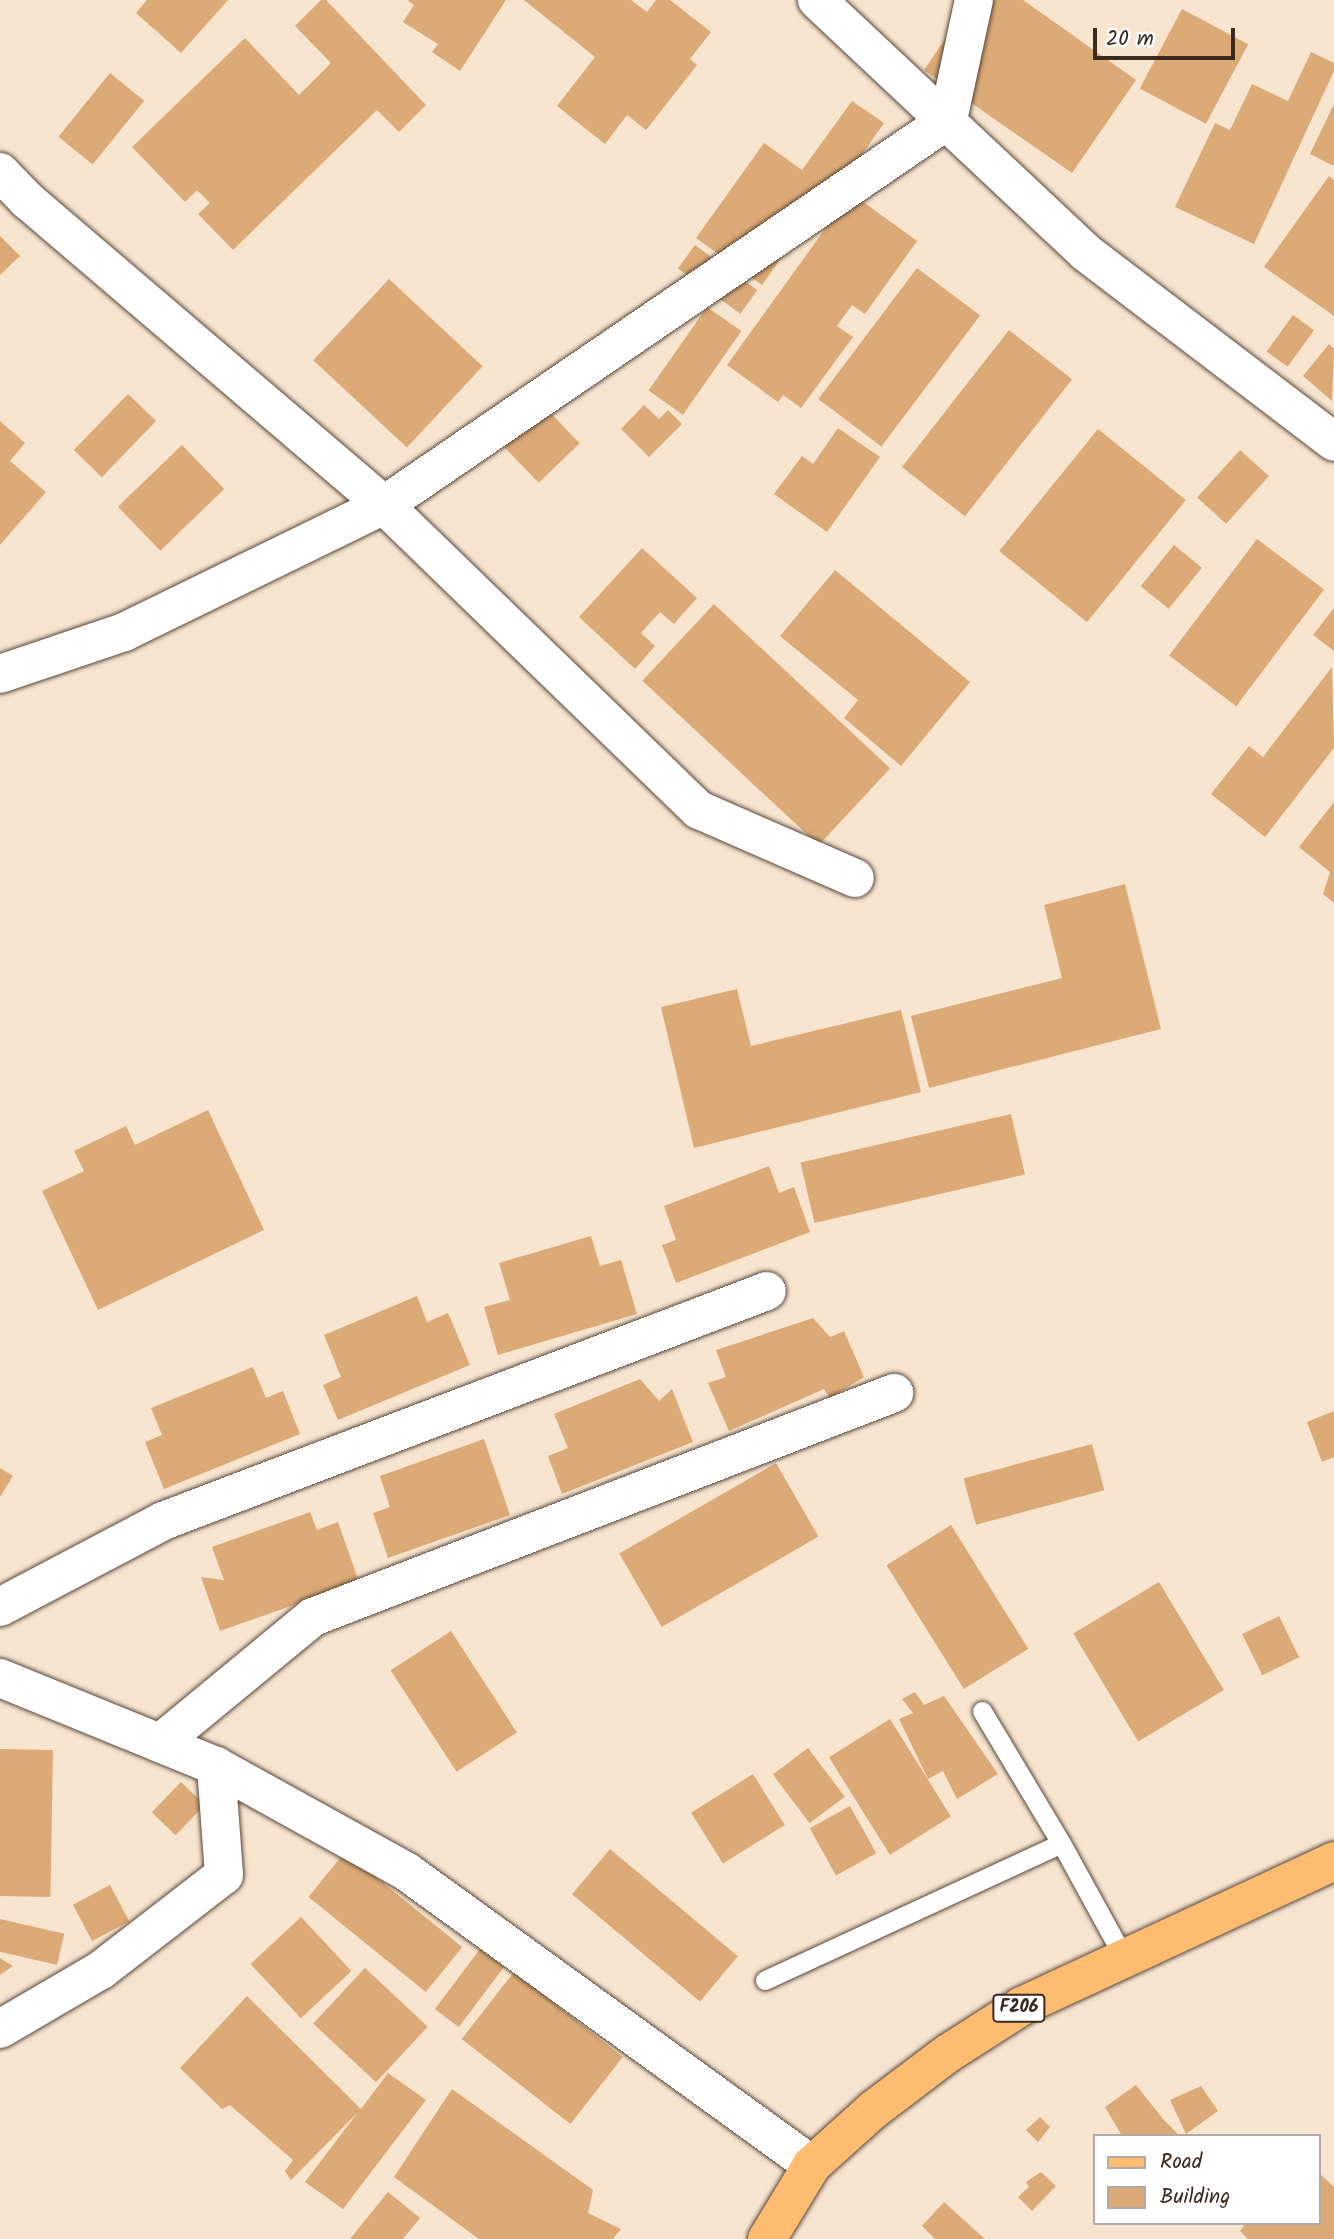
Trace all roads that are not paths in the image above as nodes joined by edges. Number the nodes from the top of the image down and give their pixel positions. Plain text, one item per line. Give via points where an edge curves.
1 (817, 0) edge
2 (974, 0) edge
3 (948, 120) junction
4 (0, 172) edge
5 (1334, 442) edge
6 (384, 505) junction
7 (0, 674) edge
8 (855, 878) dead end
9 (767, 1291) dead end
10 (894, 1393) dead end
11 (0, 1607) edge
12 (0, 1678) edge
13 (982, 1711) dead end
14 (160, 1743) junction
15 (216, 1766) junction
16 (1062, 1843) junction
17 (1334, 1861) edge
18 (1125, 1961) junction
19 (765, 1980) dead end
20 (0, 2029) edge
21 (812, 2165) junction
22 (767, 2239) edge

1 - 3 street
2 - 3 street
3 - 5 street via 1085,252
3 - 6 street
4 - 6 street
6 - 7 street via 124,632
6 - 8 street via 699,810
9 - 11 street via 163,1521
10 - 14 street via 313,1617
12 - 14 street
13 - 16 lane
14 - 15 street
15 - 20 street via 224,1875 101,1970
15 - 21 street via 407,1872
16 - 18 lane
16 - 19 lane
17 - 18 main road, F206
18 - 21 main road, F206 via 1022,2006 873,2110
21 - 22 main road, F206

